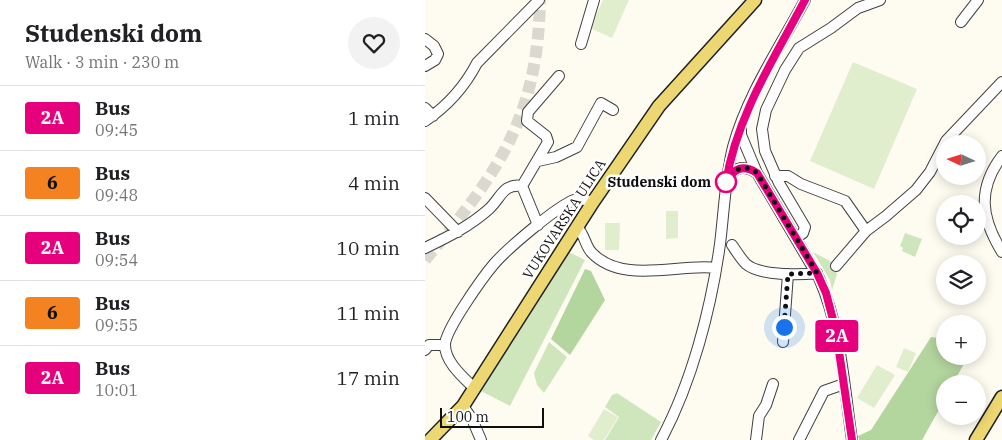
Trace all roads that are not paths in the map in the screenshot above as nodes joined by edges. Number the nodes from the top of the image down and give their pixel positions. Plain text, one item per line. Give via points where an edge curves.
1 (539, 0) edge
2 (594, 0) edge
3 (755, 0) edge
4 (805, 0) edge
5 (880, 0) edge
6 (978, 0) edge
7 (961, 22) dead end
8 (425, 39) edge
9 (581, 44) dead end
10 (425, 66) edge
11 (559, 76) dead end
12 (1002, 82) edge
13 (425, 108) edge
14 (613, 110) dead end
15 (429, 119) edge
16 (741, 124) junction
17 (1002, 156) edge
18 (751, 157) junction
19 (730, 158) junction
20 (538, 161) junction
21 (757, 173) junction
22 (775, 176) junction
23 (726, 182) junction
24 (522, 186) junction
25 (425, 198) edge
26 (593, 202) junction
27 (538, 224) junction
28 (577, 227) junction
29 (866, 231) junction
30 (458, 232) junction
31 (796, 238) junction
32 (732, 245) dead end
33 (425, 248) edge
34 (1002, 252) edge
35 (836, 266) dead end
36 (716, 268) junction
37 (817, 273) junction
38 (788, 274) junction
39 (783, 342) dead end
40 (445, 345) junction
41 (427, 347) edge
42 (773, 384) dead end
43 (844, 384) junction
44 (474, 388) junction
45 (1002, 397) edge
46 (463, 406) junction
47 (429, 440) edge
48 (481, 440) edge
49 (661, 440) edge
50 (756, 440) edge
51 (799, 440) edge
52 (852, 440) edge
53 (976, 440) edge

1 - 15 street via 477,63 459,89
2 - 9 street
3 - 26 main road, VUKOVARSKA ULICA via 662,102
4 - 16 street
5 - 22 street via 858,8 803,44 793,55 763,121 763,143
6 - 7 street
8 - 10 street via 438,54
11 - 20 street via 528,112 529,124 548,139
12 - 29 street via 946,141 916,190
13 - 15 street
14 - 20 street via 601,103 577,148
16 - 18 street via 741,135
16 - 19 street
17 - 34 street via 991,172 985,197 989,228
18 - 19 street via 737,153
18 - 21 street
19 - 23 street
20 - 24 street
21 - 23 street via 739,168
21 - 31 street
22 - 29 street via 788,176 811,189 845,201
22 - 31 street via 805,227
23 - 36 street
24 - 27 street
24 - 30 street via 506,188 490,208
25 - 30 street
26 - 27 street via 573,201
26 - 28 main road, VUKOVARSKA ULICA
27 - 40 street via 495,264 452,327
28 - 36 street via 592,253 617,267 635,270
28 - 44 main road, VUKOVARSKA ULICA
29 - 35 street
30 - 33 street
31 - 37 street
32 - 38 street via 749,266
36 - 49 street via 689,372
37 - 38 street
37 - 43 street via 833,319
38 - 39 street
40 - 41 street
40 - 44 street via 450,361
42 - 50 street via 759,416
43 - 51 street via 824,391
43 - 52 street
44 - 46 main road, VUKOVARSKA ULICA
45 - 53 main road
46 - 47 main road, VUKOVARSKA ULICA
46 - 48 street

